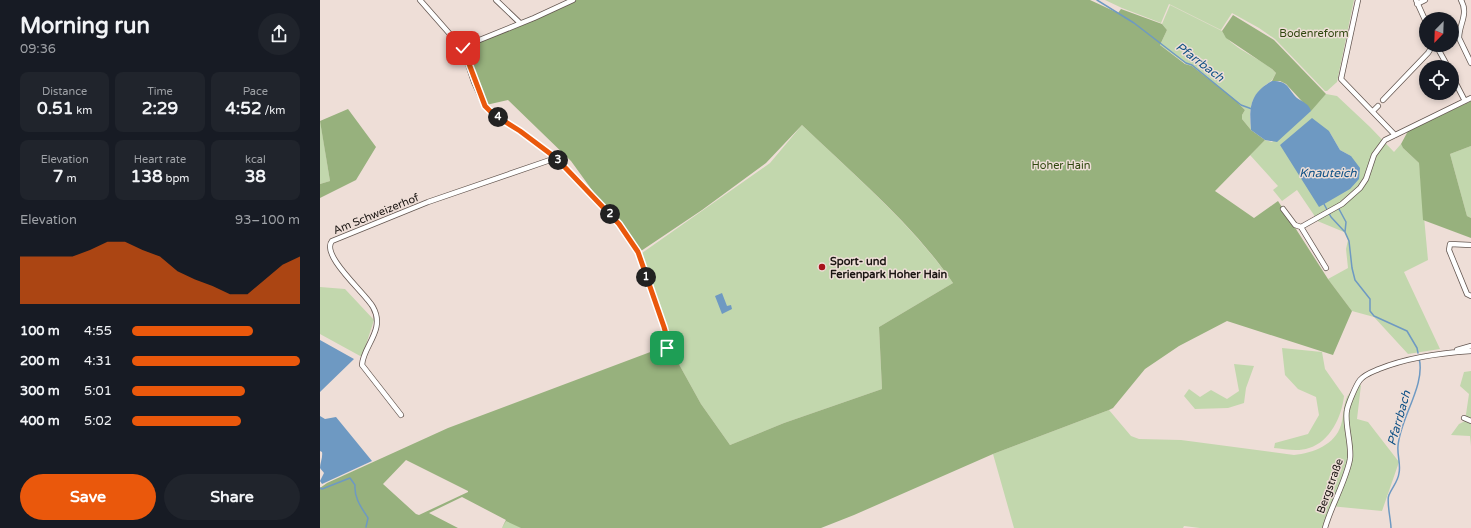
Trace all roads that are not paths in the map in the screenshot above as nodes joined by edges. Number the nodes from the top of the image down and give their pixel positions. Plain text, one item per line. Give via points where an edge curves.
1 (420, 0) edge
2 (496, 0) edge
3 (573, 0) edge
4 (1358, 0) edge
5 (1425, 0) edge
6 (1461, 0) edge
7 (1417, 2) edge
8 (1422, 12) edge
9 (520, 24) junction
10 (463, 48) junction
11 (1429, 52) edge
12 (1471, 63) edge
13 (1459, 89) edge
14 (1471, 98) edge
15 (1383, 100) dead end
16 (1465, 101) junction
17 (1378, 106) dead end
18 (1373, 111) junction
19 (1395, 135) junction
20 (556, 158) junction
21 (1283, 209) dead end
22 (1301, 227) junction
23 (1471, 245) edge
24 (1326, 268) dead end
25 (1471, 296) edge
26 (1471, 346) edge
27 (667, 348) dead end
28 (1471, 351) edge
29 (1449, 352) junction
30 (401, 415) dead end
31 (1464, 418) dead end
32 (1471, 421) edge
33 (1325, 528) edge

1 - 10 street
2 - 9 street
3 - 9 street
4 - 18 street via 1341,79
5 - 7 street
6 - 12 street via 1465,16 1459,38
7 - 8 street
9 - 10 street
10 - 20 street via 485,106
11 - 15 street
13 - 16 street
14 - 16 street
16 - 19 street
17 - 18 street
18 - 19 street
19 - 22 street via 1379,147 1360,188 1342,204
20 - 27 street via 619,224 636,249 664,327
20 - 30 street, Am Schweizerhof via 428,202 329,244 332,260 373,307 376,328 362,365
21 - 22 street via 1295,225
22 - 24 street
23 - 25 street via 1455,243 1449,246 1457,274 1467,294
26 - 29 street, Bergstraße
28 - 29 street, Bergstraße
29 - 33 street, Bergstraße via 1410,358 1366,374 1360,380 1346,412 1350,458 1347,471
31 - 32 street

